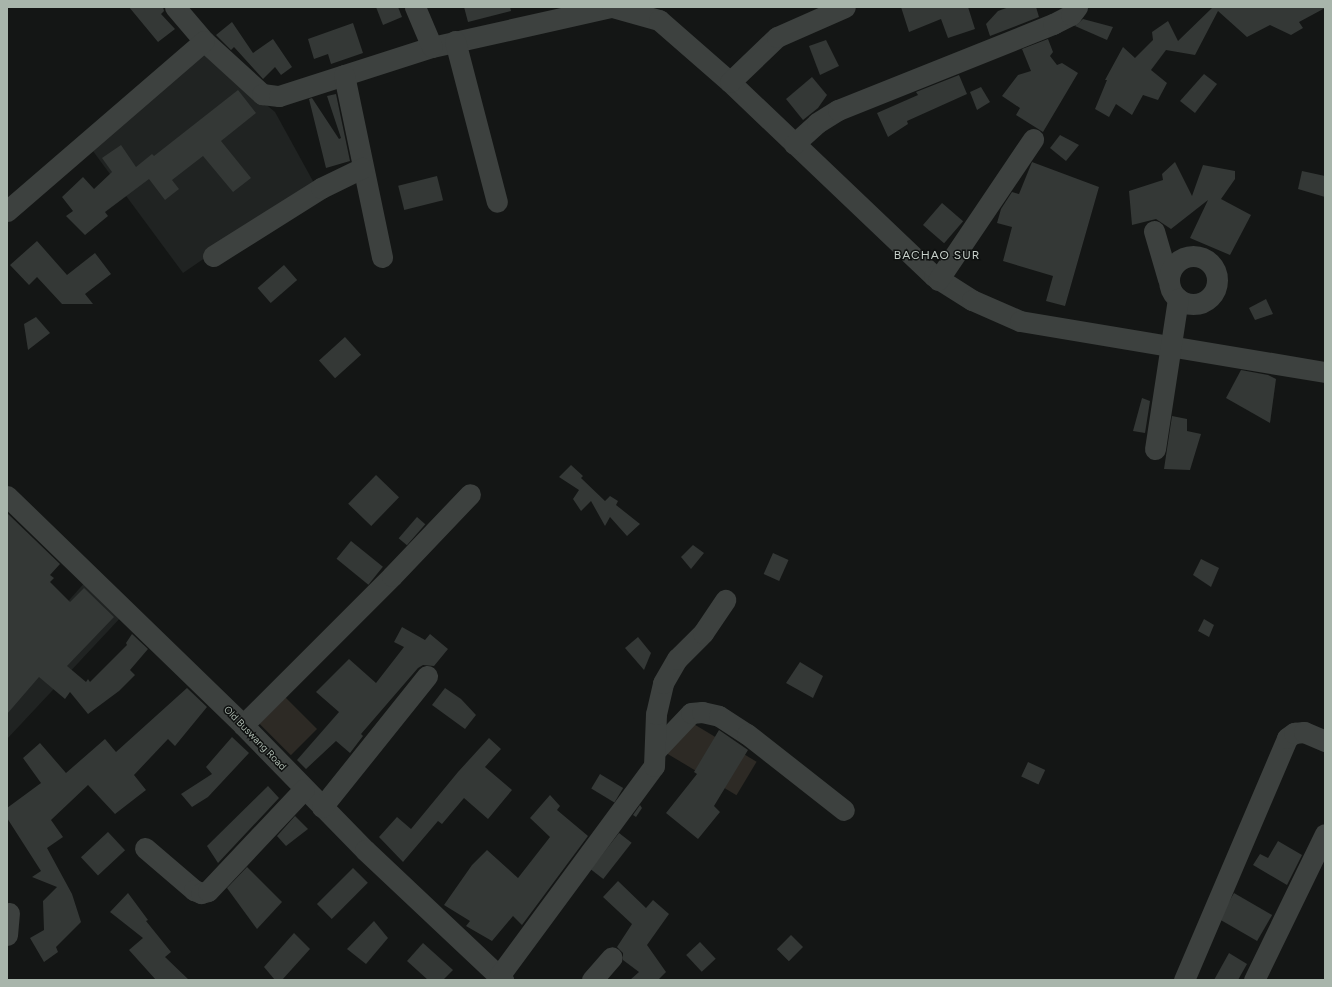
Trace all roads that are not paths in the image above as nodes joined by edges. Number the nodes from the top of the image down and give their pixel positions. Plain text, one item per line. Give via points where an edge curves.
1 (174, 7) edge
2 (415, 7) edge
3 (612, 7) edge
4 (845, 7) edge
5 (1077, 7) edge
6 (204, 41) junction
7 (455, 41) junction
8 (432, 47) junction
9 (344, 75) junction
10 (730, 82) junction
11 (1033, 139) dead end
12 (794, 144) junction
13 (362, 168) junction
14 (497, 202) dead end
15 (7, 211) edge
16 (1154, 231) dead end
17 (213, 256) dead end
18 (382, 257) dead end
19 (1168, 279) junction
20 (938, 280) junction
21 (1178, 300) junction
22 (1172, 345) junction
23 (1325, 372) edge
24 (1155, 449) dead end
25 (470, 494) dead end
26 (7, 496) edge
27 (725, 600) dead end
28 (427, 676) dead end
29 (243, 725) junction
30 (1325, 741) edge
31 (656, 750) junction
32 (304, 789) junction
33 (322, 807) junction
34 (844, 810) dead end
35 (1325, 834) edge
36 (146, 848) dead end
37 (9, 913) dead end
38 (7, 935) edge
39 (612, 956) dead end
40 (501, 978) edge
41 (592, 980) edge
42 (1184, 980) edge
43 (1254, 980) edge

1 - 6 street
2 - 8 street
3 - 7 street
3 - 10 street via 659,20
4 - 10 street via 777,37
5 - 12 street via 1071,15 1053,24 838,110 817,123
6 - 9 street via 262,94 279,96
6 - 15 street
7 - 8 street
7 - 14 street
8 - 9 street
9 - 13 street
10 - 12 street
11 - 20 street
12 - 20 street
13 - 17 street via 321,188
13 - 18 street
16 - 19 street
19 - 21 street via 1169,286
19 - 21 street via 1174,264 1188,256 1204,259 1215,271 1216,287 1207,300 1192,305
20 - 22 street via 972,300 1020,320
21 - 22 street
22 - 23 street
22 - 24 street
25 - 29 street
26 - 29 street, Old Buswang Road
27 - 31 street via 703,633 676,659 663,683 656,714
28 - 33 street
29 - 32 street, Old Buswang Road
30 - 42 street via 1304,732 1294,733 1287,738
31 - 34 street via 691,714 702,712 719,716 748,734
31 - 40 street via 654,766
32 - 33 street, Old Buswang Road
32 - 36 street via 208,890 201,893 194,890
33 - 40 street, Old Buswang Road
35 - 43 street
37 - 38 street
39 - 41 street

